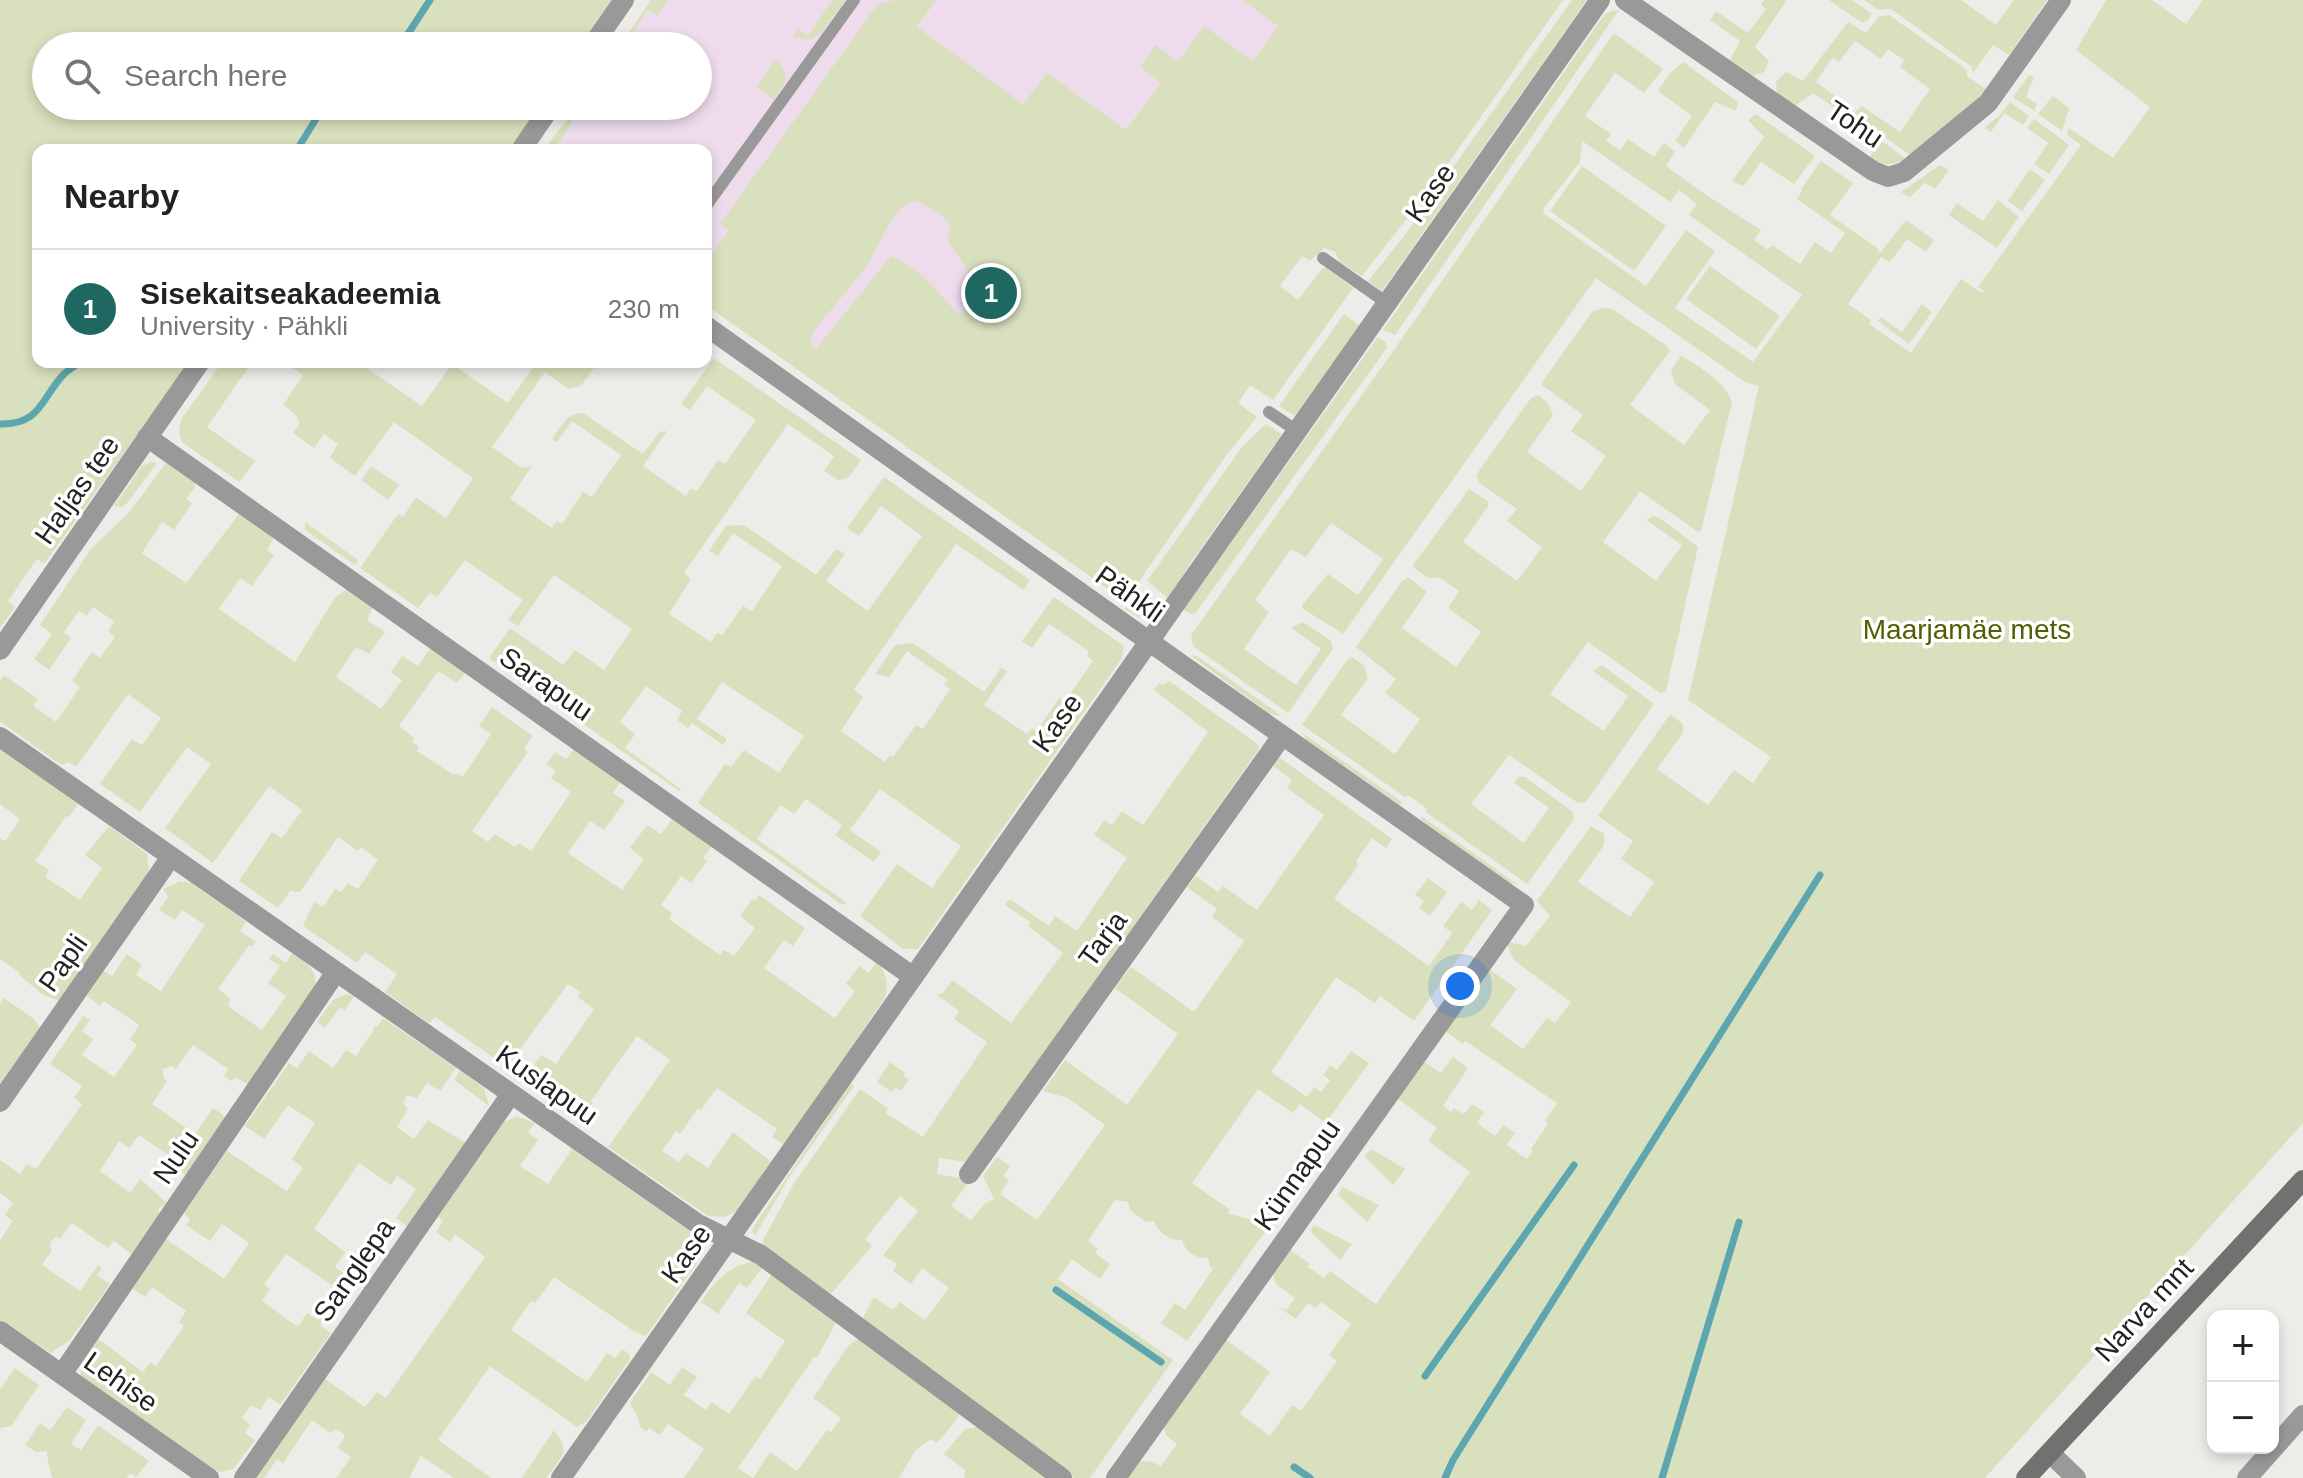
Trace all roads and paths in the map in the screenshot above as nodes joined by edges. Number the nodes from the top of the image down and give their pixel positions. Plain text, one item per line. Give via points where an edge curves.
1 (624, 0) edge
2 (854, 0) edge
3 (1600, 0) edge
4 (1625, 0) edge
5 (2061, 0) edge
6 (602, 32) edge
7 (541, 120) edge
8 (525, 144) edge
9 (712, 198) edge
10 (1323, 258) dead end
11 (1387, 303) junction
12 (712, 330) edge
13 (196, 368) edge
14 (1269, 412) dead end
15 (1297, 431) junction
16 (147, 437) junction
17 (1149, 642) junction
18 (0, 650) edge
19 (1282, 736) junction
20 (0, 737) edge
21 (171, 857) junction
22 (1524, 905) joint
23 (336, 972) junction
24 (912, 976) junction
25 (511, 1094) junction
26 (0, 1102) edge
27 (969, 1174) dead end
28 (2303, 1180) edge
29 (730, 1240) junction
30 (0, 1331) edge
31 (62, 1374) junction
32 (2303, 1415) edge
33 (2050, 1453) junction
34 (209, 1478) edge
35 (244, 1478) edge
36 (561, 1478) edge
37 (1062, 1478) edge
38 (1116, 1478) edge
39 (2026, 1478) edge
40 (2076, 1478) edge
41 (2247, 1478) edge

1 - 6 street
2 - 9 lane
3 - 11 street, Kase
4 - 5 street, Tohu via 1888,177 1904,172 1988,103
7 - 8 street
10 - 11 lane
11 - 15 street, Kase
12 - 17 street, Pähkli
13 - 16 street, Haljas tee
14 - 15 lane
15 - 17 street, Kase
16 - 18 street, Haljas tee
16 - 24 street, Sarapuu
17 - 19 street, Pähkli
17 - 24 street, Kase
19 - 22 street, Pähkli
19 - 27 street, Tarja
20 - 21 street, Kuslapuu
21 - 23 street, Kuslapuu
21 - 26 street, Papli
22 - 38 street, Künnapuu
23 - 25 street, Kuslapuu
23 - 31 street, Nulu
24 - 29 street, Kase
25 - 29 street, Kuslapuu via 698,1224
25 - 35 street, Sanglepa
28 - 33 main road, Narva mnt
29 - 36 street, Kase
29 - 37 street, Kuslapuu via 761,1255
30 - 31 street, Lehise
31 - 34 street, Lehise
32 - 41 street
33 - 39 main road, Narva mnt
33 - 40 street

